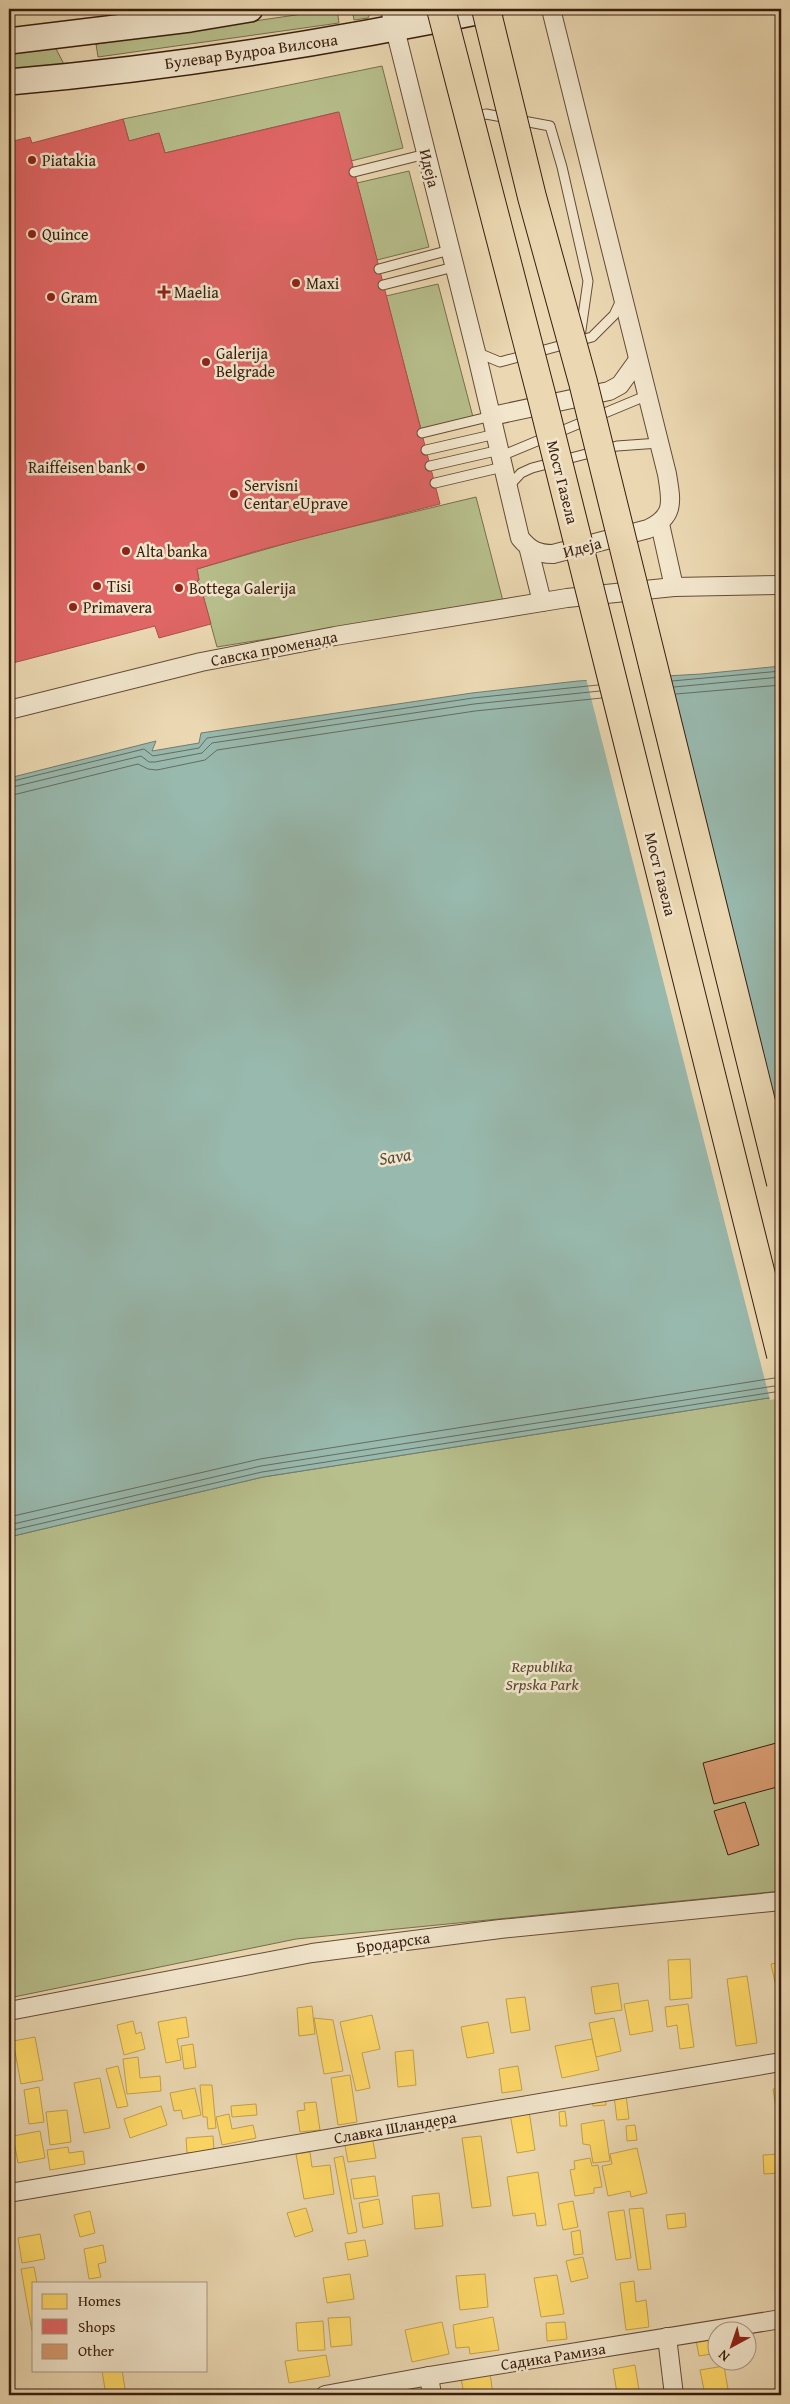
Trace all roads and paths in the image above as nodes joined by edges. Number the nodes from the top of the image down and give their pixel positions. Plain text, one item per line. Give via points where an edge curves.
1 (250, 9) edge
2 (486, 9) edge
3 (491, 9) edge
4 (551, 9) edge
5 (437, 13) edge
6 (393, 18) edge
7 (9, 41) edge
8 (9, 82) edge
9 (460, 120) junction
10 (426, 154) junction
11 (354, 172) dead end
12 (452, 259) junction
13 (379, 269) dead end
14 (383, 285) dead end
15 (623, 296) junction
16 (579, 342) junction
17 (476, 352) junction
18 (522, 357) junction
19 (638, 360) junction
20 (648, 395) junction
21 (492, 416) junction
22 (422, 433) dead end
23 (659, 443) junction
24 (426, 450) dead end
25 (500, 452) junction
26 (430, 466) dead end
27 (435, 483) dead end
28 (508, 487) junction
29 (660, 524) junction
30 (529, 550) junction
31 (781, 585) edge
32 (674, 587) junction
33 (542, 602) junction
34 (9, 710) edge
35 (781, 1182) edge
36 (781, 1355) edge
37 (781, 1901) edge
38 (9, 2011) edge
39 (781, 2062) edge
40 (9, 2193) edge
41 (781, 2319) edge
42 (667, 2337) junction
43 (429, 2376) junction
44 (325, 2395) edge
45 (432, 2395) edge
46 (674, 2395) edge

1 - 7 main road
2 - 35 highway, bridge via 532,196 583,382
3 - 5 main road, Булевар Вудроа Вилсона
4 - 15 street
5 - 6 main road, Булевар Вудроа Вилсона
5 - 9 lane
5 - 36 highway, Мост Газела, bridge via 541,394
6 - 8 main road, Булевар Вудроа Вилсона via 250,52
6 - 10 street, Идеја
9 - 16 lane via 486,114 550,126 588,282
9 - 18 lane
10 - 11 lane
10 - 12 street, Идеја
12 - 13 lane
12 - 14 lane
12 - 17 street, Идеја
15 - 16 lane via 614,315 601,329
15 - 19 street
16 - 18 lane
17 - 18 lane via 500,362
17 - 21 street, Идеја
19 - 20 street
19 - 21 street via 620,385 609,391
20 - 23 street
20 - 25 lane
21 - 22 lane
21 - 25 street, Идеја
23 - 28 lane via 617,446 532,468 521,473
23 - 29 street via 671,503
24 - 25 lane
25 - 26 lane
25 - 27 lane
25 - 28 street, Идеја
28 - 30 street, Идеја via 520,538
29 - 30 street, Идеја via 553,554
29 - 32 street
30 - 33 street
31 - 32 street, Савска променада
32 - 33 street, Савска променада
33 - 34 street, Савска променада via 201,662
37 - 38 street, Бродарска via 500,1929 312,1953
39 - 40 street, Славка Шландера
41 - 42 street, Садика Рамиза
42 - 43 street, Садика Рамиза
42 - 46 street
43 - 44 street, Садика Рамиза
43 - 45 street

